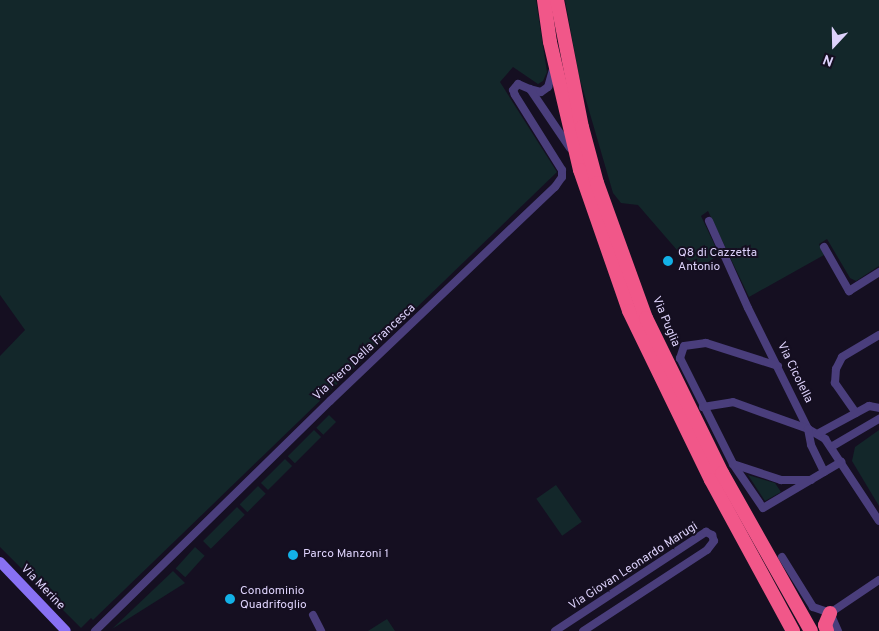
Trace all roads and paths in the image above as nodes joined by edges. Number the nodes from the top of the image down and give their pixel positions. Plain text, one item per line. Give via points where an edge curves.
1 (544, 0) edge
2 (557, 0) edge
3 (550, 42) junction
4 (530, 89) junction
5 (580, 170) junction
6 (709, 221) dead end
7 (824, 248) dead end
8 (879, 272) edge
9 (879, 335) edge
10 (778, 366) junction
11 (703, 407) junction
12 (879, 408) edge
13 (856, 413) junction
14 (879, 419) edge
15 (808, 429) junction
16 (822, 436) junction
17 (812, 445) junction
18 (831, 447) junction
19 (842, 462) junction
20 (733, 464) junction
21 (824, 472) junction
22 (811, 480) junction
23 (879, 521) edge
24 (782, 556) dead end
25 (0, 562) edge
26 (879, 580) edge
27 (608, 596) junction
28 (615, 610) junction
29 (830, 613) junction
30 (313, 615) dead end
31 (66, 631) edge
32 (95, 631) edge
33 (321, 631) edge
34 (555, 631) edge
35 (583, 631) edge
36 (793, 631) edge
37 (811, 631) edge
38 (827, 631) edge
39 (838, 631) edge

1 - 3 highway
2 - 37 highway, Via Puglia via 582,127 597,184 646,318 722,473
3 - 4 street, Via Piero Della Francesca via 553,76 541,92
3 - 5 highway
4 - 5 street via 566,138
4 - 32 street, Via Piero Della Francesca via 518,84 513,90 562,170 562,177 555,187
5 - 36 highway via 628,311 660,380
6 - 10 street, Via Cicolella
7 - 8 street via 850,291
9 - 13 street via 842,357 836,369 836,383
10 - 11 street via 706,343 684,346 680,358
10 - 15 street, Via Cicolella
11 - 15 street via 733,402
11 - 20 street
12 - 13 street via 869,406
13 - 16 street
14 - 18 street
15 - 16 street
15 - 17 street, Via Cicolella
16 - 17 street
16 - 18 street
17 - 21 street, Via Cicolella
18 - 19 street
19 - 21 street
19 - 23 street
20 - 22 street via 781,480
20 - 22 street via 763,508
21 - 22 street
24 - 29 street via 813,608
25 - 31 main road, Via Merine
26 - 29 street
27 - 28 street
27 - 28 street, Via Giovan Leonardo Marugi via 706,532 712,535 714,541 707,550
27 - 34 street, Via Giovan Leonardo Marugi
28 - 35 street, Via Giovan Leonardo Marugi
29 - 38 highway via 825,625
29 - 39 street
30 - 33 street

